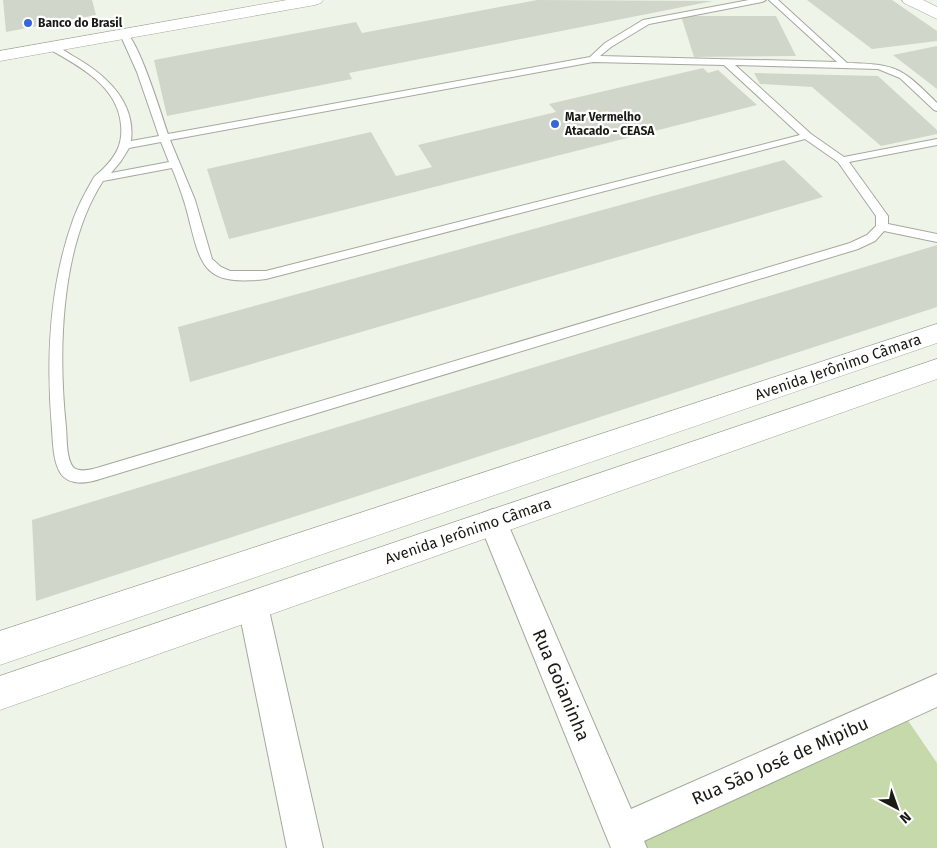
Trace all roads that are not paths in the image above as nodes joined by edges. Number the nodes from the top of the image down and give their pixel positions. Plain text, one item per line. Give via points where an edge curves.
1 (249, 0) edge
2 (315, 0) edge
3 (762, 0) edge
4 (773, 0) edge
5 (910, 0) edge
6 (929, 8) edge
7 (124, 34) junction
8 (0, 44) edge
9 (52, 47) junction
10 (0, 56) edge
11 (593, 59) junction
12 (725, 61) junction
13 (843, 64) junction
14 (937, 108) edge
15 (807, 136) junction
16 (165, 139) junction
17 (937, 142) edge
18 (127, 145) junction
19 (842, 160) junction
20 (175, 164) junction
21 (98, 180) junction
22 (882, 227) junction
23 (937, 238) edge
24 (937, 333) edge
25 (937, 369) edge
26 (493, 522) junction
27 (253, 606) junction
28 (0, 648) edge
29 (937, 690) edge
30 (0, 694) edge
31 (626, 840) edge
32 (305, 848) edge

1 - 8 main road
2 - 7 main road
3 - 11 lane via 646,22 608,45
4 - 13 lane
5 - 6 main road
7 - 9 main road
7 - 16 lane via 136,54
9 - 10 main road
9 - 18 lane via 84,66 110,89 121,104
11 - 12 lane
11 - 16 lane
12 - 13 lane
12 - 15 lane
13 - 14 lane via 891,68
15 - 19 lane
15 - 20 lane via 266,275 249,276 218,271 209,265
16 - 18 lane
16 - 20 lane
17 - 19 lane
18 - 21 lane
19 - 22 lane via 882,216
20 - 21 lane
21 - 22 lane via 84,206 68,253 56,325 60,439 66,469 78,476 116,468 854,246 871,238
22 - 23 lane
24 - 28 main road, Avenida Jerônimo Câmara
25 - 26 main road, Avenida Jerônimo Câmara
26 - 27 main road, Avenida Jerônimo Câmara
26 - 31 street, Rua Goianinha
27 - 30 main road, Avenida Jerônimo Câmara
27 - 32 street
29 - 31 street, Rua São José de Mipibu

